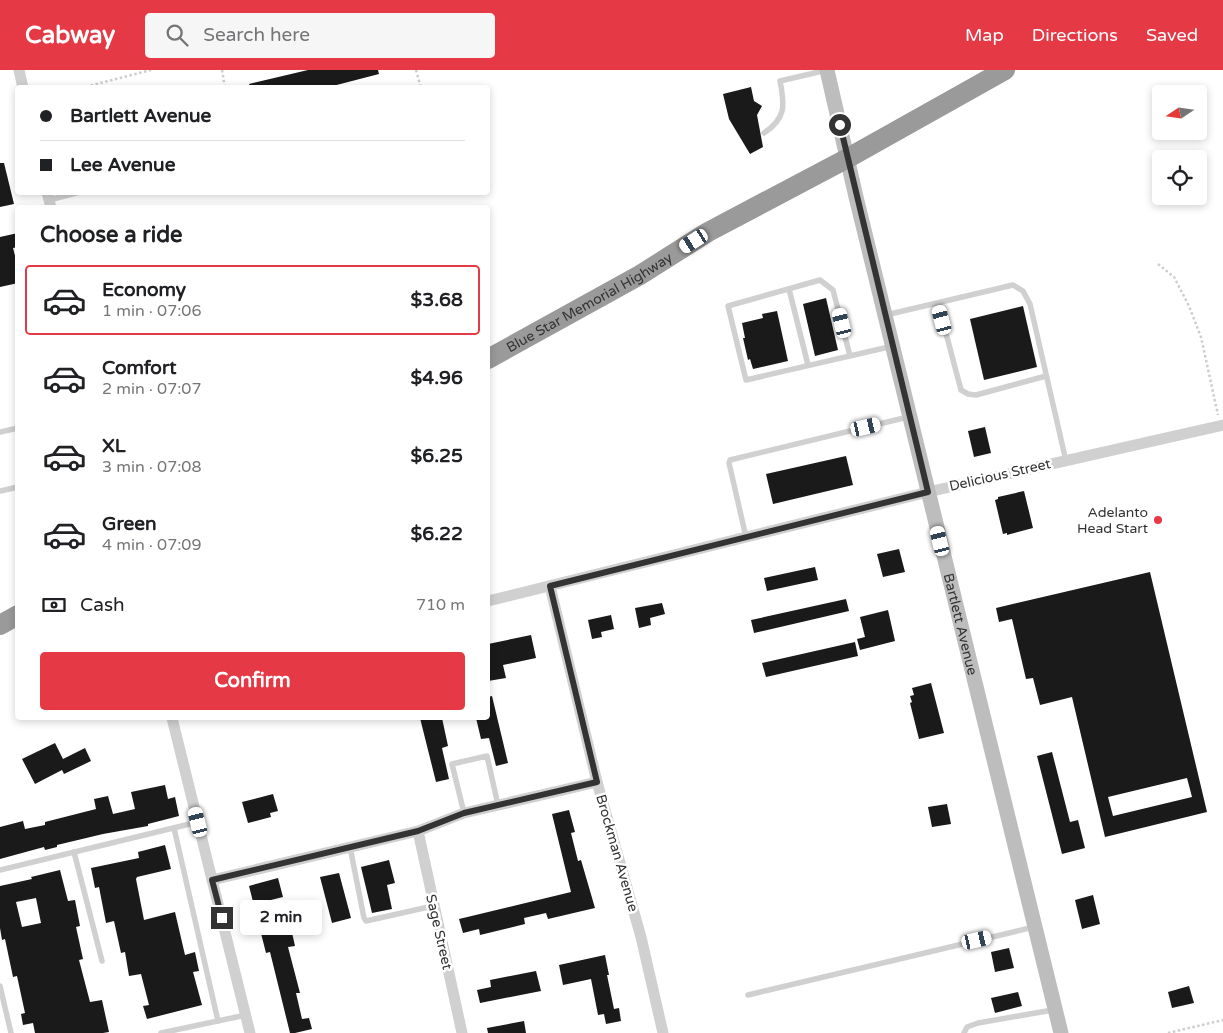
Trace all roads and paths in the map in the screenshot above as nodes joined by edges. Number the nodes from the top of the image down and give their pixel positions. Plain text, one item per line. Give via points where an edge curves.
1 (19, 70) edge
2 (151, 70) edge
3 (222, 70) edge
4 (416, 70) edge
5 (826, 70) edge
6 (1005, 70) edge
7 (22, 85) edge
8 (93, 85) edge
9 (225, 85) edge
10 (420, 85) edge
11 (764, 133) dead end
12 (848, 158) junction
13 (68, 195) edge
14 (49, 200) edge
15 (1158, 264) dead end
16 (789, 288) junction
17 (938, 303) junction
18 (885, 316) junction
19 (892, 346) junction
20 (850, 356) junction
21 (490, 359) edge
22 (808, 366) junction
23 (1046, 376) junction
24 (910, 417) junction
25 (1222, 426) edge
26 (15, 429) edge
27 (0, 432) edge
28 (1066, 461) junction
29 (15, 488) edge
30 (0, 491) edge
31 (928, 492) junction
32 (746, 537) junction
33 (550, 586) junction
34 (490, 601) edge
35 (15, 617) edge
36 (0, 625) edge
37 (172, 720) edge
38 (597, 782) junction
39 (498, 805) junction
40 (464, 813) junction
41 (198, 822) junction
42 (174, 828) junction
43 (418, 831) junction
44 (350, 847) junction
45 (74, 852) junction
46 (0, 870) edge
47 (212, 880) junction
48 (433, 906) junction
49 (1036, 927) junction
50 (102, 961) dead end
51 (0, 986) edge
52 (748, 995) dead end
53 (1056, 1010) junction
54 (246, 1015) junction
55 (1223, 1020) edge
56 (218, 1021) junction
57 (11, 1033) edge
58 (161, 1033) edge
59 (250, 1033) edge
60 (462, 1033) edge
61 (663, 1033) edge
62 (964, 1033) edge
63 (1061, 1033) edge
64 (1168, 1033) edge

1 - 7 street
2 - 8 path
3 - 9 path
4 - 10 path
5 - 11 lane via 780,81 784,99 782,114
5 - 12 street, Bartlett Avenue
6 - 12 highway, Blue Star Memorial Highway
12 - 18 street, Bartlett Avenue
12 - 21 highway, Blue Star Memorial Highway via 708,232 640,275
13 - 14 lane
15 - 25 path via 1174,277 1201,337
16 - 20 lane via 820,280 833,290
16 - 22 lane
16 - 22 lane via 728,306 746,380
17 - 18 lane
17 - 23 lane via 1013,285 1023,290 1030,304
17 - 23 lane via 961,390 976,395
18 - 19 street, Bartlett Avenue
19 - 20 lane
19 - 24 street, Bartlett Avenue
20 - 22 lane
23 - 28 lane
24 - 31 street, Bartlett Avenue
24 - 32 lane via 730,460
25 - 28 street, Delicious Street
26 - 27 lane
28 - 31 street, Delicious Street
29 - 30 lane
31 - 32 street, Delicious Street
31 - 49 street, Bartlett Avenue
32 - 33 street, Delicious Street
33 - 34 street, Delicious Street
33 - 38 street, Brockman Avenue
35 - 36 highway
37 - 41 street
38 - 39 street
38 - 61 street, Brockman Avenue via 641,937
39 - 40 street
39 - 40 lane via 487,756 452,764
40 - 43 street
41 - 42 lane
41 - 47 street
42 - 45 lane
42 - 56 lane
43 - 44 street
43 - 48 street, Sage Street
44 - 47 street
44 - 48 lane via 366,921
45 - 46 lane
45 - 50 lane
47 - 54 street
48 - 60 street, Sage Street
49 - 52 lane
49 - 53 street, Bartlett Avenue
51 - 57 lane
53 - 62 lane via 978,1023 967,1027
53 - 63 street, Bartlett Avenue
54 - 56 lane
54 - 59 street
55 - 64 path
56 - 58 lane

